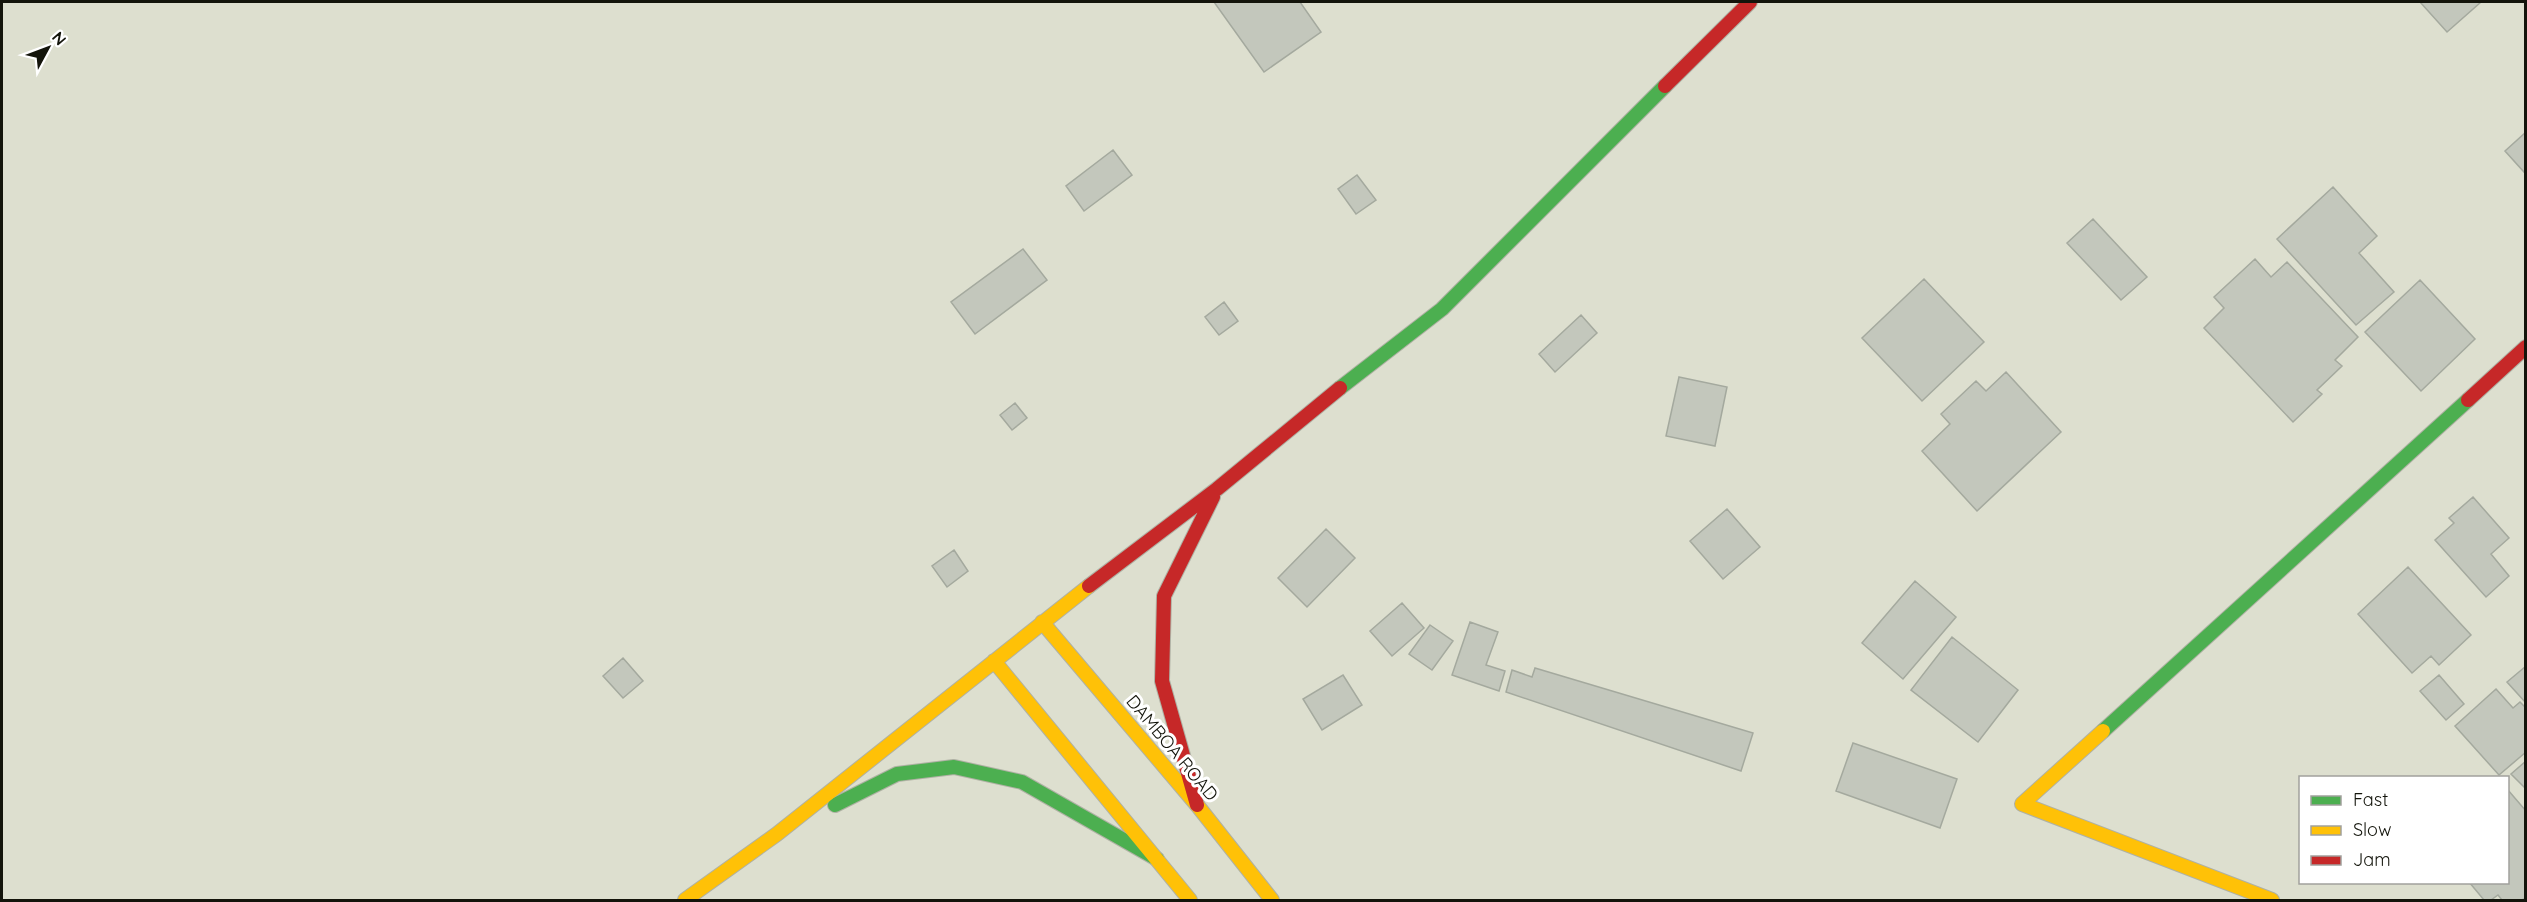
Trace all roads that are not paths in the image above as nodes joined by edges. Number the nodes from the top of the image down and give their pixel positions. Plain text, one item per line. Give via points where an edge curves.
1 (1750, 2) edge
2 (2526, 347) edge
3 (1217, 489) junction
4 (1042, 622) junction
5 (994, 661) junction
6 (1197, 805) junction
7 (777, 834) junction
8 (1157, 859) junction
9 (685, 900) edge
10 (1190, 900) edge
11 (1272, 900) edge
12 (2272, 900) edge

1 - 3 main road via 1442,309
2 - 12 main road via 2022,804
3 - 4 main road
3 - 6 main road via 1164,596 1162,681
4 - 5 main road
4 - 6 main road, DAMBOA ROAD
5 - 7 main road
5 - 8 main road
6 - 11 main road, DAMBOA ROAD
7 - 8 main road via 897,774 954,767 1022,782
7 - 9 main road
8 - 10 main road

